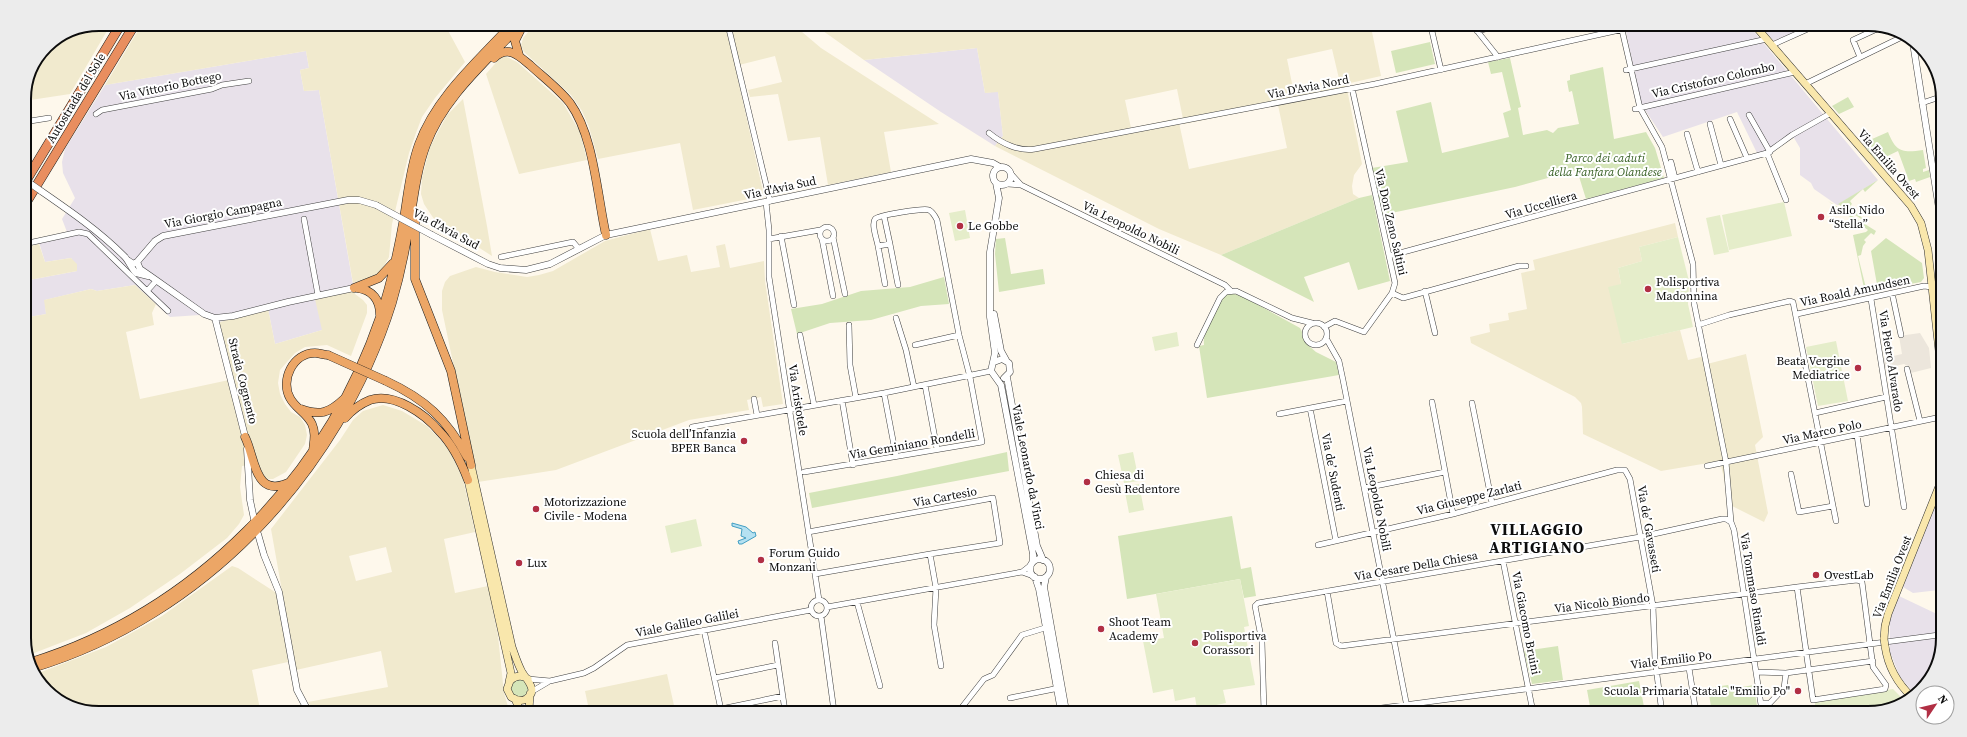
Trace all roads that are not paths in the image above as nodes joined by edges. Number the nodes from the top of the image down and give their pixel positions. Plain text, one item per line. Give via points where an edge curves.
1 (117, 31) edge
2 (131, 31) edge
3 (506, 31) edge
4 (514, 31) edge
5 (519, 31) edge
6 (729, 31) edge
7 (1432, 31) edge
8 (1478, 31) edge
9 (1617, 31) edge
10 (1622, 31) edge
11 (1759, 31) edge
12 (1803, 31) edge
13 (1872, 31) edge
14 (1899, 38) edge
15 (1766, 39) junction
16 (1772, 45) junction
17 (1914, 49) edge
18 (519, 55) junction
19 (1498, 57) junction
20 (1860, 57) junction
21 (1441, 70) junction
22 (1628, 70) junction
23 (1795, 72) junction
24 (471, 78) junction
25 (249, 80) dead end
26 (1805, 84) junction
27 (1352, 88) junction
28 (1936, 98) edge
29 (1922, 103) junction
30 (1638, 108) junction
31 (1831, 113) junction
32 (96, 114) dead end
33 (1749, 115) dead end
34 (49, 118) dead end
35 (1730, 119) dead end
36 (31, 121) edge
37 (1710, 124) dead end
38 (989, 133) dead end
39 (1687, 134) dead end
40 (1769, 152) junction
41 (1746, 158) junction
42 (1671, 162) dead end
43 (988, 163) junction
44 (1721, 165) junction
45 (1000, 167) junction
46 (31, 172) edge
47 (994, 172) junction
48 (1698, 172) junction
49 (1012, 176) junction
50 (1673, 178) junction
51 (416, 181) junction
52 (996, 183) junction
53 (1936, 183) edge
54 (31, 184) edge
55 (1006, 185) junction
56 (1021, 185) junction
57 (31, 195) edge
58 (999, 198) junction
59 (1786, 200) dead end
60 (768, 202) junction
61 (302, 209) joint
62 (408, 212) junction
63 (884, 216) junction
64 (304, 219) dead end
65 (820, 230) junction
66 (606, 236) junction
67 (781, 236) junction
68 (833, 237) junction
69 (769, 239) junction
70 (822, 239) junction
71 (31, 242) edge
72 (890, 244) junction
73 (878, 246) junction
74 (579, 248) junction
75 (1389, 256) junction
76 (396, 257) junction
77 (501, 257) dead end
78 (129, 261) junction
79 (136, 263) junction
80 (1526, 266) dead end
81 (154, 280) junction
82 (885, 284) dead end
83 (898, 285) dead end
84 (1932, 287) junction
85 (1936, 287) edge
86 (354, 288) junction
87 (1230, 290) junction
88 (147, 291) junction
89 (1426, 291) junction
90 (1392, 293) junction
91 (1892, 293) junction
92 (845, 294) dead end
93 (318, 295) junction
94 (833, 296) dead end
95 (1871, 299) junction
96 (991, 300) junction
97 (794, 305) dead end
98 (168, 311) dead end
99 (1797, 314) junction
100 (215, 318) junction
101 (896, 318) dead end
102 (1292, 318) junction
103 (380, 319) junction
104 (1312, 323) junction
105 (1936, 323) edge
106 (849, 325) dead end
107 (1698, 325) junction
108 (1324, 327) junction
109 (1305, 331) junction
110 (1436, 333) dead end
111 (800, 335) dead end
112 (959, 335) junction
113 (1901, 336) dead end
114 (1326, 338) junction
115 (1322, 343) junction
116 (914, 345) dead end
117 (1197, 345) dead end
118 (1006, 360) junction
119 (1339, 361) junction
120 (994, 362) junction
121 (1908, 369) dead end
122 (991, 371) junction
123 (970, 377) junction
124 (996, 377) junction
125 (1007, 377) junction
126 (925, 385) junction
127 (914, 387) junction
128 (884, 393) junction
129 (347, 395) junction
130 (1886, 397) junction
131 (856, 398) junction
132 (754, 400) dead end
133 (842, 400) junction
134 (1347, 401) junction
135 (1432, 402) dead end
136 (1472, 403) dead end
137 (814, 405) junction
138 (1310, 408) junction
139 (300, 409) junction
140 (790, 410) junction
141 (1816, 413) junction
142 (1279, 414) dead end
143 (757, 415) junction
144 (1936, 418) edge
145 (1920, 421) junction
146 (338, 424) junction
147 (692, 427) dead end
148 (1891, 427) junction
149 (1857, 435) junction
150 (245, 437) junction
151 (1821, 442) junction
152 (459, 443) junction
153 (938, 449) junction
154 (312, 453) junction
155 (896, 456) junction
156 (1726, 462) junction
157 (853, 464) junction
158 (471, 465) junction
159 (1707, 466) dead end
160 (1625, 470) joint
161 (804, 472) dead end
162 (1445, 472) junction
163 (1791, 474) dead end
164 (292, 480) junction
165 (468, 480) junction
166 (1365, 488) junction
167 (1936, 494) edge
168 (1492, 504) junction
169 (1867, 504) dead end
170 (1833, 506) junction
171 (1904, 507) dead end
172 (1453, 514) junction
173 (254, 519) dead end
174 (1731, 522) junction
175 (1836, 522) dead end
176 (808, 532) junction
177 (1374, 532) junction
178 (258, 534) dead end
179 (1640, 537) junction
180 (1336, 541) junction
181 (1318, 545) dead end
182 (930, 554) junction
183 (1043, 560) junction
184 (1503, 560) junction
185 (1032, 564) junction
186 (1022, 572) junction
187 (815, 574) junction
188 (1034, 576) junction
189 (1046, 577) junction
190 (1383, 582) junction
191 (1797, 587) junction
192 (936, 588) junction
193 (1327, 591) junction
194 (1743, 594) junction
195 (819, 600) junction
196 (857, 602) junction
197 (1653, 606) junction
198 (827, 607) junction
199 (811, 610) junction
200 (821, 616) junction
201 (1516, 624) junction
202 (1049, 626) junction
203 (704, 630) junction
204 (1936, 635) edge
205 (1395, 639) junction
206 (775, 643) dead end
207 (1871, 644) junction
208 (1805, 653) junction
209 (1753, 659) junction
210 (35, 661) edge
211 (1873, 661) junction
212 (778, 665) junction
213 (37, 666) edge
214 (941, 666) dead end
215 (1689, 668) junction
216 (1808, 670) junction
217 (1656, 672) junction
218 (1756, 672) junction
219 (1786, 673) junction
220 (714, 678) junction
221 (528, 680) junction
222 (550, 681) junction
223 (508, 684) junction
224 (880, 686) dead end
225 (1059, 687) junction
226 (1529, 688) junction
227 (531, 693) junction
228 (1908, 693) edge
229 (783, 696) junction
230 (1010, 698) dead end
231 (515, 699) junction
232 (1761, 703) junction
233 (1406, 705) junction
234 (1768, 705) joint
235 (305, 706) edge
236 (518, 706) edge
237 (529, 706) edge
238 (720, 706) edge
239 (739, 706) edge
240 (784, 706) edge
241 (833, 706) edge
242 (963, 706) edge
243 (1061, 706) edge
244 (1065, 706) edge
245 (1263, 706) edge
246 (1398, 706) edge
247 (1532, 706) edge
248 (1661, 706) edge
249 (1695, 706) edge
250 (1761, 706) edge

1 - 46 highway, Autostrada del Sole
2 - 57 highway, Autostrada del Sole
3 - 62 highway via 433,115 419,144 414,162
4 - 24 highway
5 - 18 highway via 515,41
6 - 60 street, Via Aristotele
7 - 21 street
8 - 19 street
9 - 19 street, Via D'Avia Nord
10 - 22 street
11 - 15 main road, Via Emilia Ovest
12 - 16 street
13 - 20 street via 1853,40
14 - 20 street
15 - 16 main road, Via Emilia Ovest
15 - 22 street
16 - 23 main road, Via Emilia Ovest
17 - 29 street
18 - 24 highway via 508,51 502,52
18 - 66 highway via 562,94 581,121 587,139
19 - 21 street, Via D'Avia Nord
20 - 26 street
21 - 27 street, Via D'Avia Nord
22 - 30 street
23 - 26 main road, Via Emilia Ovest
23 - 30 street, Via Cristoforo Colombo
24 - 51 highway via 438,118 426,144
25 - 32 street, Via Vittorio Bottego via 102,110
26 - 31 main road, Via Emilia Ovest
27 - 38 street, Via D'Avia Nord via 1031,150 1018,148
27 - 75 street, Via Don Zeno Saltini
28 - 29 street
29 - 53 street
30 - 50 street via 1662,147
31 - 40 street, Via Uccelliera via 1792,135
31 - 84 main road, Via Emilia Ovest via 1916,212 1924,235
33 - 40 street
34 - 36 street
35 - 41 street
37 - 44 street
39 - 48 street
40 - 41 street, Via Uccelliera
40 - 59 street
41 - 44 street, Via Uccelliera
42 - 50 street
43 - 45 street, Via d'Avia Sud
43 - 47 street
43 - 60 street, Via d'Avia Sud via 972,159
44 - 48 street, Via Uccelliera
45 - 47 street
45 - 49 street via 1007,168
47 - 52 street
48 - 50 street, Via Uccelliera
49 - 55 street
49 - 56 street, Via Leopoldo Nobili
50 - 75 street, Via Uccelliera
50 - 107 street, Via Tommaso Rinaldi via 1693,264 1694,303
51 - 62 highway
51 - 158 highway via 415,279 451,371
52 - 55 street
52 - 58 street
54 - 78 street, bridge via 82,220
55 - 56 street, Via Leopoldo Nobili
55 - 58 street
56 - 87 street, Via Leopoldo Nobili via 1225,285
58 - 96 street via 990,247
60 - 66 street, Via d'Avia Sud
60 - 69 street, Via Aristotele
61 - 74 street, Via d'Avia Sud, bridge via 359,200 376,205 488,264 514,270 550,264
61 - 79 street, Via Giorgio Campagna via 163,236 155,241
62 - 76 highway
62 - 146 highway via 392,303 371,358
63 - 72 street
63 - 73 street via 875,218 874,222
63 - 112 street via 923,209 929,210 936,217
64 - 93 street
65 - 67 street
65 - 68 street via 827,226 831,228 834,232
65 - 70 street
66 - 74 street, Via d'Avia Sud
67 - 69 street
67 - 97 street
68 - 70 street via 829,240
68 - 92 street
69 - 140 street, Via Aristotele via 769,278
70 - 94 street
71 - 88 street via 80,232 88,234
72 - 73 street
72 - 83 street
73 - 82 street
74 - 77 street via 573,242
75 - 90 street, Via Don Zeno Saltini via 1395,284
76 - 86 highway via 389,269 379,278
76 - 103 highway
78 - 79 street
78 - 81 street via 136,273
79 - 81 street
80 - 89 street, Via Don Zeno Saltini
81 - 88 street
81 - 100 street via 204,314
84 - 85 street
84 - 91 street, Via Roald Amundsen via 1924,286
84 - 105 main road, Via Emilia Ovest
86 - 93 street
86 - 103 highway via 367,290 376,298
87 - 102 street, Via Leopoldo Nobili via 1243,293
87 - 117 street via 1220,298
88 - 98 street
89 - 90 street, Via Don Zeno Saltini via 1403,298
89 - 110 street
90 - 108 street via 1364,332 1335,322
91 - 95 street, Via Roald Amundsen
91 - 113 street
93 - 100 street
95 - 99 street, Via Roald Amundsen
95 - 130 street, Via Pietro Alvarado
96 - 118 street via 1001,351
96 - 120 street
99 - 107 street, Via Roald Amundsen via 1794,304 1790,301
99 - 141 street
100 - 150 street, Strada Cognento
101 - 127 street
102 - 104 street, Via Leopoldo Nobili
102 - 109 street, Via Leopoldo Nobili
103 - 129 highway
104 - 108 street via 1319,323
104 - 109 street
106 - 131 street via 850,365
107 - 156 street, Via Tommaso Rinaldi
108 - 114 street
109 - 115 street via 1309,342
111 - 137 street
112 - 116 street
112 - 123 street
114 - 115 street
114 - 119 street, Via Leopoldo Nobili
115 - 119 street
118 - 120 street
118 - 125 street via 1010,368
119 - 134 street, Via Leopoldo Nobili
120 - 122 street
121 - 145 street
122 - 123 street
122 - 124 street
123 - 126 street
123 - 153 street, Via Geminiano Rondelli via 982,442
124 - 125 street
124 - 185 street, Viale Leonardo da Vinci via 1001,385 1033,554
125 - 183 street, Viale Leonardo da Vinci via 1037,546
126 - 127 street
126 - 153 street
127 - 128 street
128 - 131 street
128 - 155 street
129 - 139 highway via 324,412 314,413
129 - 154 highway
130 - 141 street
130 - 148 street, Via Pietro Alvarado
131 - 133 street
132 - 143 street
133 - 137 street
133 - 157 street
134 - 138 street
134 - 166 street, Via Leopoldo Nobili
135 - 162 street
136 - 168 street
137 - 140 street
138 - 142 street
138 - 180 street, Via de’ Sudenti
139 - 152 highway, bridge via 292,402 287,389 289,370 298,359 315,353 328,355 408,391 445,422
139 - 154 highway via 314,429
140 - 143 street
140 - 176 street, Via Aristotele
141 - 151 street
143 - 147 street
144 - 145 street, Via Marco Polo
145 - 148 street, Via Marco Polo
146 - 165 highway via 360,404 372,400 392,400 404,405 440,431 459,460
146 - 213 highway via 286,498 244,543 215,568 176,598 122,631
148 - 149 street, Via Marco Polo
148 - 171 street, Via Pietro Alvarado
149 - 151 street, Via Marco Polo
149 - 169 street
150 - 164 highway via 256,473 262,481 274,486
150 - 173 street, Strada Cognento
151 - 156 street, Via Marco Polo
151 - 170 street
152 - 158 highway
152 - 165 highway
153 - 155 street, Via Geminiano Rondelli
154 - 164 highway
155 - 157 street, Via Geminiano Rondelli
156 - 159 street, Via Marco Polo
156 - 174 street, Via Tommaso Rinaldi
157 - 161 street, Via Geminiano Rondelli
158 - 221 main road via 512,646 522,672
160 - 168 street, Via Giuseppe Zarlati
160 - 179 street, Via de’ Gavasseti via 1630,479
162 - 166 street
162 - 172 street
163 - 170 street via 1799,512
164 - 210 highway via 252,526 225,552 171,594 91,639
165 - 223 main road via 511,673
166 - 177 street, Via Leopoldo Nobili
167 - 228 main road, Via Emilia Ovest via 1886,622 1884,642 1887,658 1892,672
168 - 172 street, Via Giuseppe Zarlati
170 - 175 street
172 - 177 street, Via Giuseppe Zarlati
174 - 179 street, Via Cesare Della Chiesa via 1722,519
174 - 194 street, Via Tommaso Rinaldi
176 - 182 street, Via Cartesio via 993,498 1000,543
176 - 187 street, Via Aristotele
177 - 180 street, Via Giuseppe Zarlati
177 - 190 street, Via Leopoldo Nobili
178 - 235 street via 279,592 298,690
179 - 184 street, Via Cesare Della Chiesa
179 - 197 street, Via de’ Gavasseti
180 - 181 street, Via Giuseppe Zarlati
182 - 187 street, Via Cartesio
182 - 192 street
183 - 185 street
183 - 189 street via 1050,568
184 - 190 street, Via Cesare Della Chiesa
184 - 201 street, Via Giacomo Bruini
185 - 186 street
185 - 188 street via 1030,571
186 - 188 street
186 - 192 street
187 - 195 street, Via Aristotele
188 - 189 street via 1038,579
188 - 202 street
189 - 202 street via 1044,587
190 - 193 street, Via Cesare Della Chiesa
190 - 205 street, Via Leopoldo Nobili
191 - 194 street, Via Nicolò Biondo
191 - 207 street, Via Nicolò Biondo via 1855,580 1862,582
191 - 208 street
192 - 196 street
192 - 214 street via 934,625
193 - 205 street, Via Nicolò Biondo via 1338,646
193 - 245 street, Via Cesare Della Chiesa via 1258,602 1255,605 1262,645
194 - 197 street, Via Nicolò Biondo
194 - 209 street, Via Tommaso Rinaldi
195 - 198 street
195 - 199 street via 812,603
196 - 198 street
196 - 224 street
197 - 201 street, Via Nicolò Biondo
197 - 217 street, Via de’ Gavasseti
198 - 200 street
199 - 200 street
199 - 203 street, Viale Galileo Galilei
200 - 241 street
201 - 205 street, Via Nicolò Biondo
201 - 226 street, Via Giacomo Bruini
202 - 225 street
202 - 242 street via 1022,635 992,675 984,679
203 - 220 street
203 - 222 street, Viale Galileo Galilei via 627,645 584,674
204 - 207 street, Viale Emilio Po
205 - 233 street, Via Leopoldo Nobili
206 - 212 street
207 - 208 street, Viale Emilio Po
207 - 211 street
208 - 209 street, Viale Emilio Po
208 - 216 street
209 - 215 street, Viale Emilio Po
209 - 218 street, Via Tommaso Rinaldi
211 - 216 street
211 - 216 street via 1873,667 1886,686 1884,690 1813,700
212 - 220 street
212 - 229 street
215 - 217 street, Viale Emilio Po
215 - 249 street
216 - 219 street
217 - 226 street, Viale Emilio Po
217 - 248 street, Via de’ Gavasseti
218 - 219 street
218 - 232 street, Via Tommaso Rinaldi
219 - 234 street via 1784,688
220 - 238 street
221 - 222 street, Viale Galileo Galilei
221 - 223 main road via 516,676
221 - 227 main road via 532,686
222 - 227 street via 535,688
223 - 231 main road via 508,693
225 - 230 street
225 - 243 street
225 - 244 street
226 - 233 street, Viale Emilio Po
226 - 247 street, Via Giacomo Bruini
227 - 231 main road via 522,700
227 - 237 main road
229 - 239 street
229 - 240 street
231 - 236 main road
232 - 234 street via 1765,702
232 - 250 street
233 - 246 street, Viale Emilio Po

